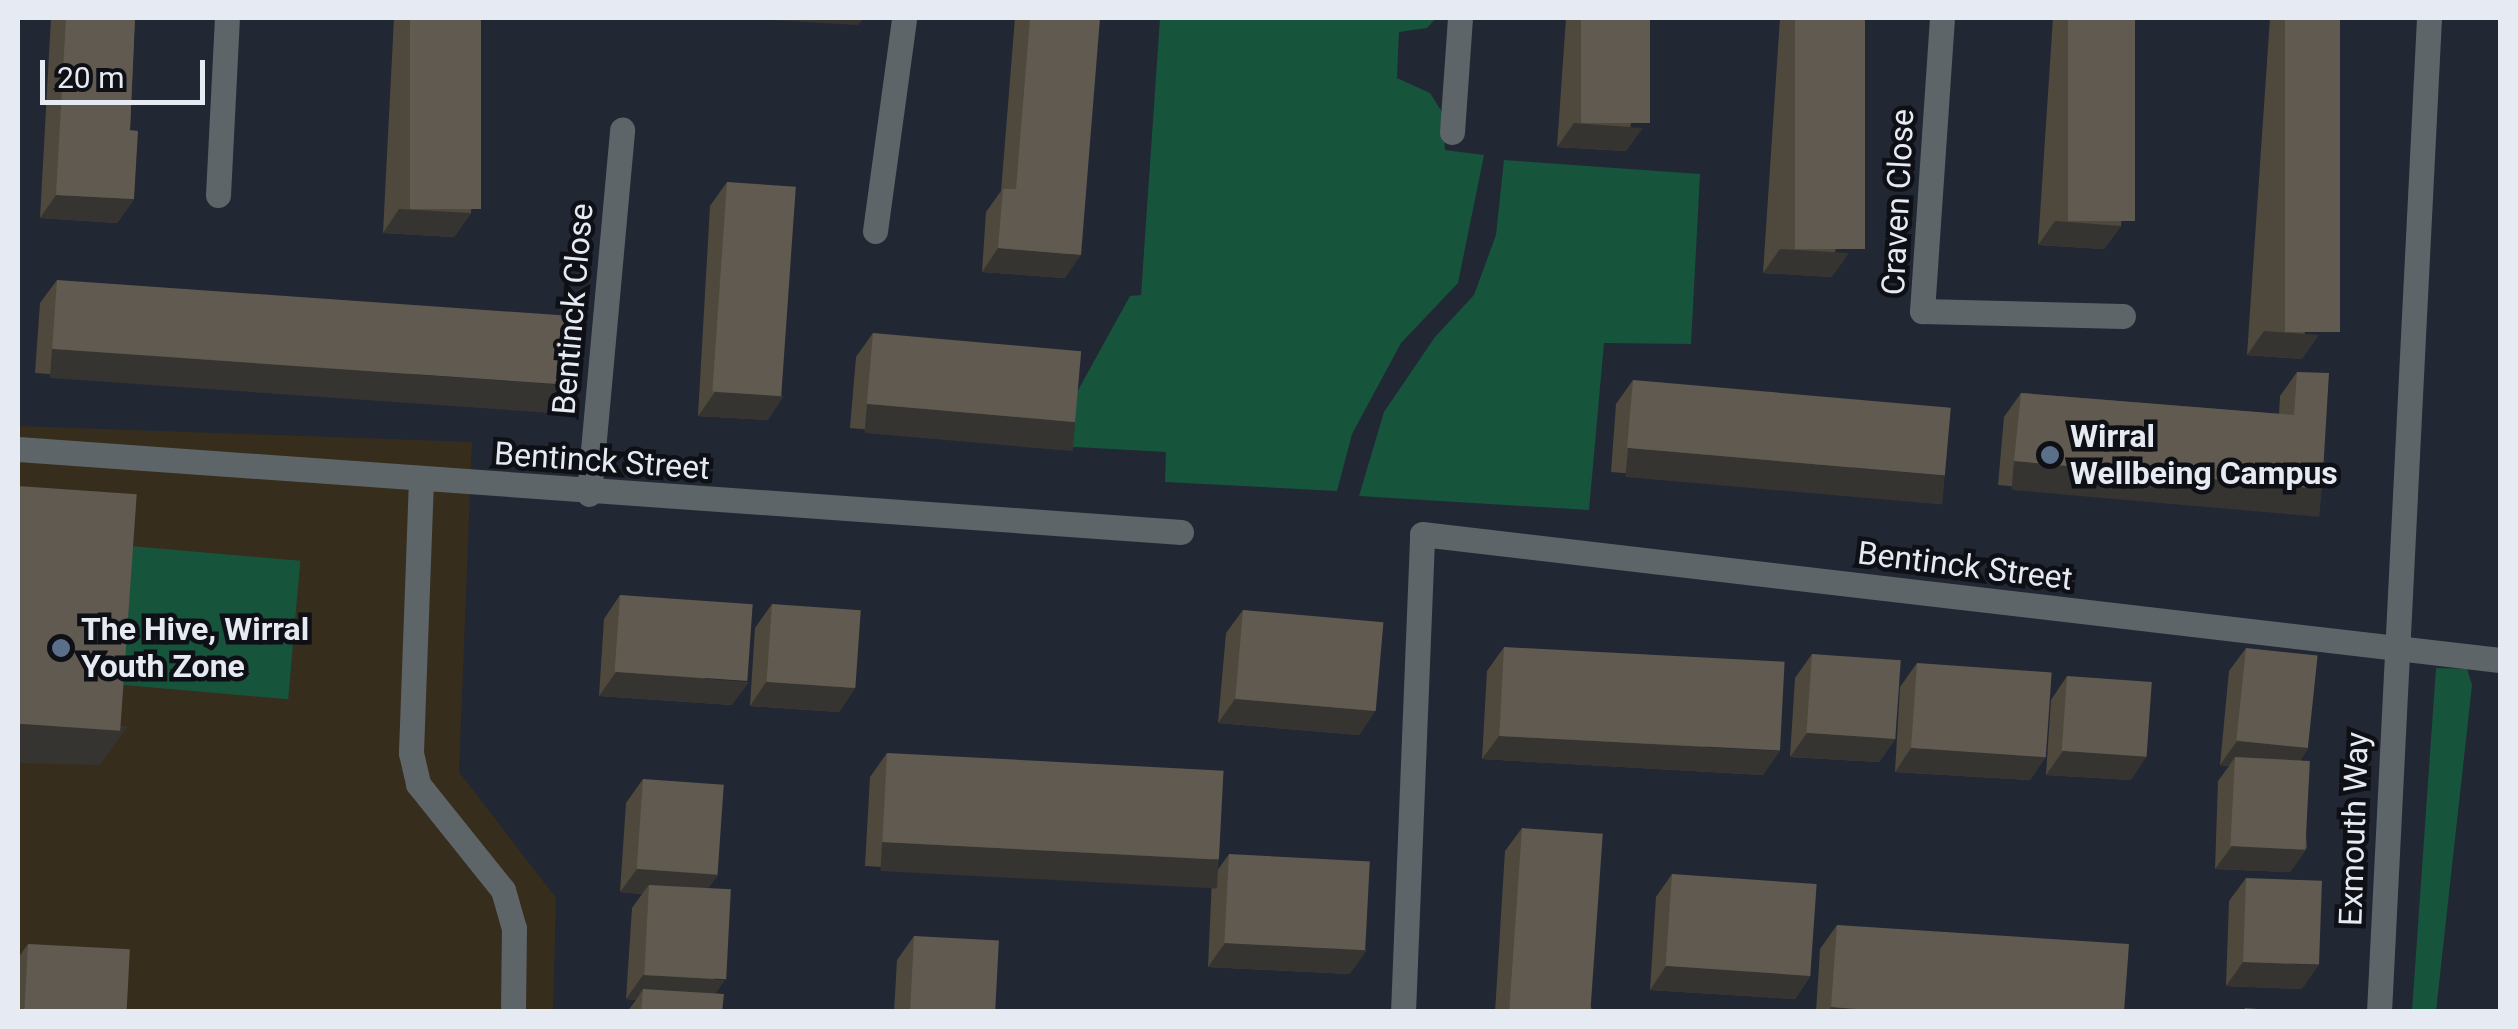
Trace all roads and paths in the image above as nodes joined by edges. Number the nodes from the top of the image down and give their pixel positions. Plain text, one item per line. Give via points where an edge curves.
1 (227, 18) edge
2 (904, 18) edge
3 (1460, 18) edge
4 (1942, 18) edge
5 (2429, 18) edge
6 (622, 129) dead end
7 (1452, 132) dead end
8 (218, 195) dead end
9 (875, 231) dead end
10 (2123, 316) dead end
11 (18, 449) edge
12 (420, 479) junction
13 (589, 494) junction
14 (1182, 532) dead end
15 (2393, 649) junction
16 (2500, 660) edge
17 (512, 1012) edge
18 (1403, 1012) edge
19 (2379, 1012) edge

1 - 8 street
2 - 9 street
3 - 7 street
4 - 10 street, Craven Close via 1922,311
5 - 15 street, Exmouth Way
6 - 13 street, Bentinck Close
11 - 12 street, Bentinck Street
12 - 13 street, Bentinck Street
12 - 17 street via 411,753 418,784 504,890 514,928
13 - 14 street, Bentinck Street
15 - 16 street, Bentinck Street
15 - 18 street, Bentinck Street via 1422,534
15 - 19 street, Exmouth Way

